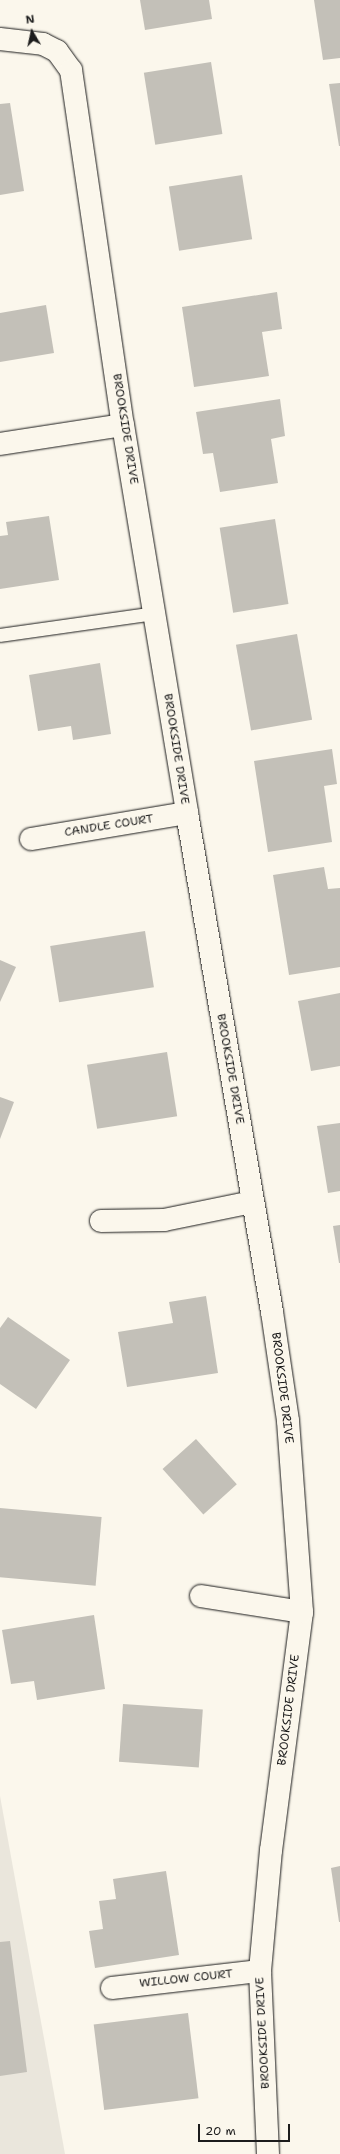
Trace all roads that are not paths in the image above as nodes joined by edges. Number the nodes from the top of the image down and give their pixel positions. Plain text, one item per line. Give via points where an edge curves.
1 (0, 39) edge
2 (124, 425) junction
3 (0, 444) edge
4 (154, 613) junction
5 (0, 635) edge
6 (187, 813) junction
7 (31, 839) dead end
8 (252, 1202) junction
9 (101, 1221) dead end
10 (201, 1596) dead end
11 (302, 1612) junction
12 (260, 1971) junction
13 (112, 1988) dead end
14 (268, 2154) edge

1 - 2 street, BROOKSIDE DRIVE via 43,44 57,51 71,70
2 - 3 street
2 - 4 street, BROOKSIDE DRIVE
4 - 5 lane
4 - 6 street, BROOKSIDE DRIVE
6 - 7 street, CANDLE COURT
6 - 8 street, BROOKSIDE DRIVE
8 - 9 street via 164,1220
8 - 11 street, BROOKSIDE DRIVE via 288,1421
10 - 11 street
11 - 12 street, BROOKSIDE DRIVE via 271,1850
12 - 13 street, WILLOW COURT
12 - 14 street, BROOKSIDE DRIVE

